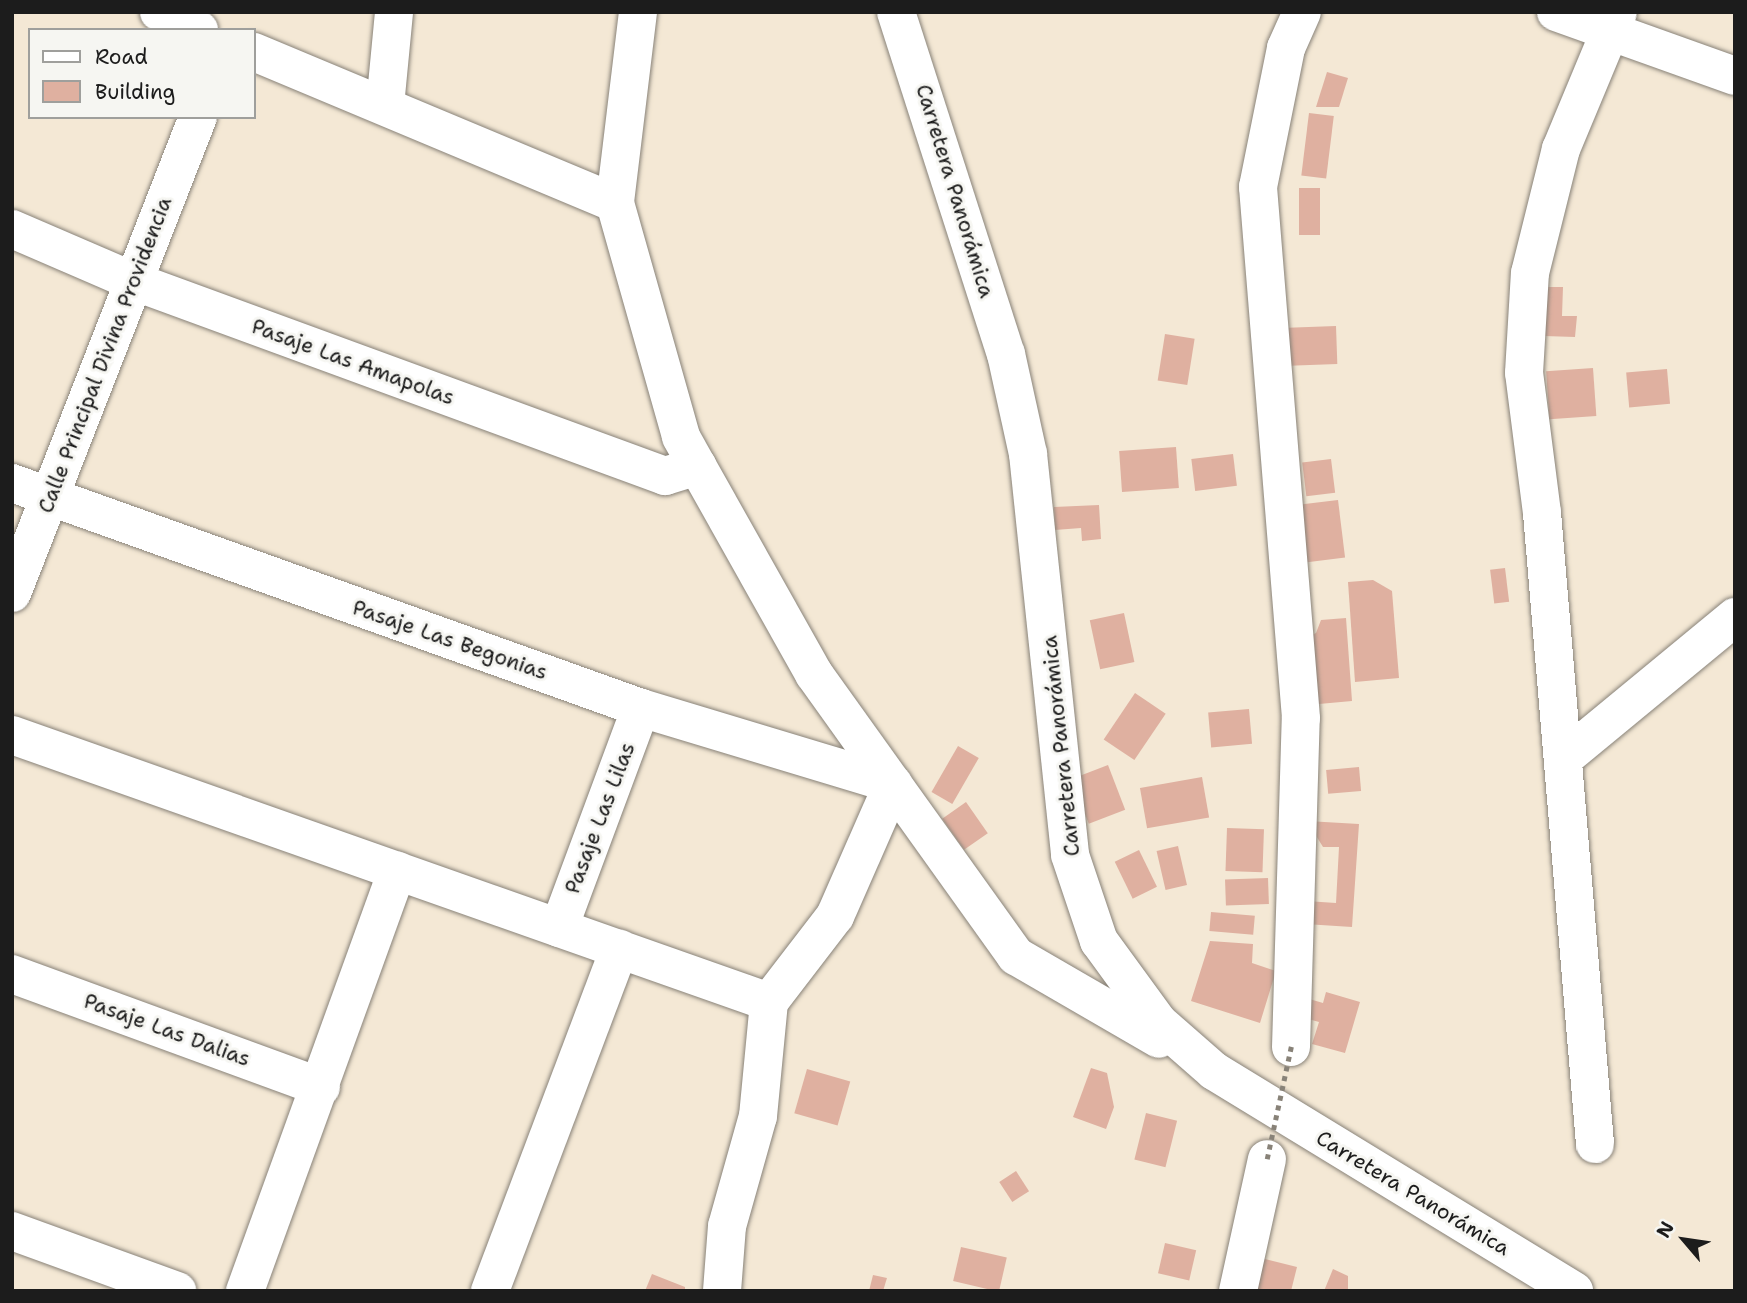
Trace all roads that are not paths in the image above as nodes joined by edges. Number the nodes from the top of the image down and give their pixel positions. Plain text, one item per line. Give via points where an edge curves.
1 (159, 12) edge
2 (394, 12) edge
3 (638, 12) edge
4 (896, 12) edge
5 (1302, 12) edge
6 (1556, 12) edge
7 (1612, 23) edge
8 (195, 28) edge
9 (256, 53) edge
10 (1735, 76) edge
11 (385, 106) junction
12 (197, 119) edge
13 (615, 202) junction
14 (12, 229) edge
15 (133, 281) junction
16 (697, 466) junction
17 (12, 483) edge
18 (49, 498) junction
19 (12, 593) edge
20 (1735, 617) edge
21 (641, 708) junction
22 (12, 735) edge
23 (1564, 758) junction
24 (893, 784) junction
25 (397, 871) junction
26 (559, 928) junction
27 (619, 949) junction
28 (12, 974) edge
29 (769, 1002) junction
30 (1292, 1047) road end
31 (1214, 1071) junction
32 (321, 1087) junction
33 (1595, 1144) dead end
34 (1267, 1159) road end
35 (12, 1231) edge
36 (177, 1291) edge
37 (245, 1291) edge
38 (490, 1291) edge
39 (722, 1291) edge
40 (1238, 1291) edge
41 (1574, 1291) edge

1 - 8 street
2 - 11 street
3 - 13 street
4 - 31 street, Carretera Panorámica via 1006,355 1028,454 1070,855 1082,900 1125,985
5 - 30 street via 1286,48 1258,187 1301,718
6 - 7 street
7 - 10 street
7 - 23 street via 1561,149 1530,273 1524,373
9 - 11 street
11 - 13 street
12 - 15 street, Calle Principal Divina Providencia
13 - 16 street via 681,437
14 - 15 street, Pasaje Las Amapolas
15 - 16 street, Pasaje Las Amapolas via 665,477
15 - 18 street, Calle Principal Divina Providencia
16 - 24 street via 814,674
17 - 18 street, Pasaje Las Begonias
18 - 19 street, Calle Principal Divina Providencia
18 - 21 street, Pasaje Las Begonias
20 - 23 street
21 - 24 street, Pasaje Las Begonias
21 - 26 street, Pasaje Las Lilas
22 - 25 street
23 - 33 street
24 - 29 street via 835,916
24 - 31 street via 1016,956
25 - 26 street
25 - 32 street
26 - 27 street
27 - 29 street
27 - 38 street
28 - 32 street, Pasaje Las Dalias
29 - 39 street via 758,1116 727,1226
31 - 41 street, Carretera Panorámica
32 - 37 street
34 - 40 street
35 - 36 street

